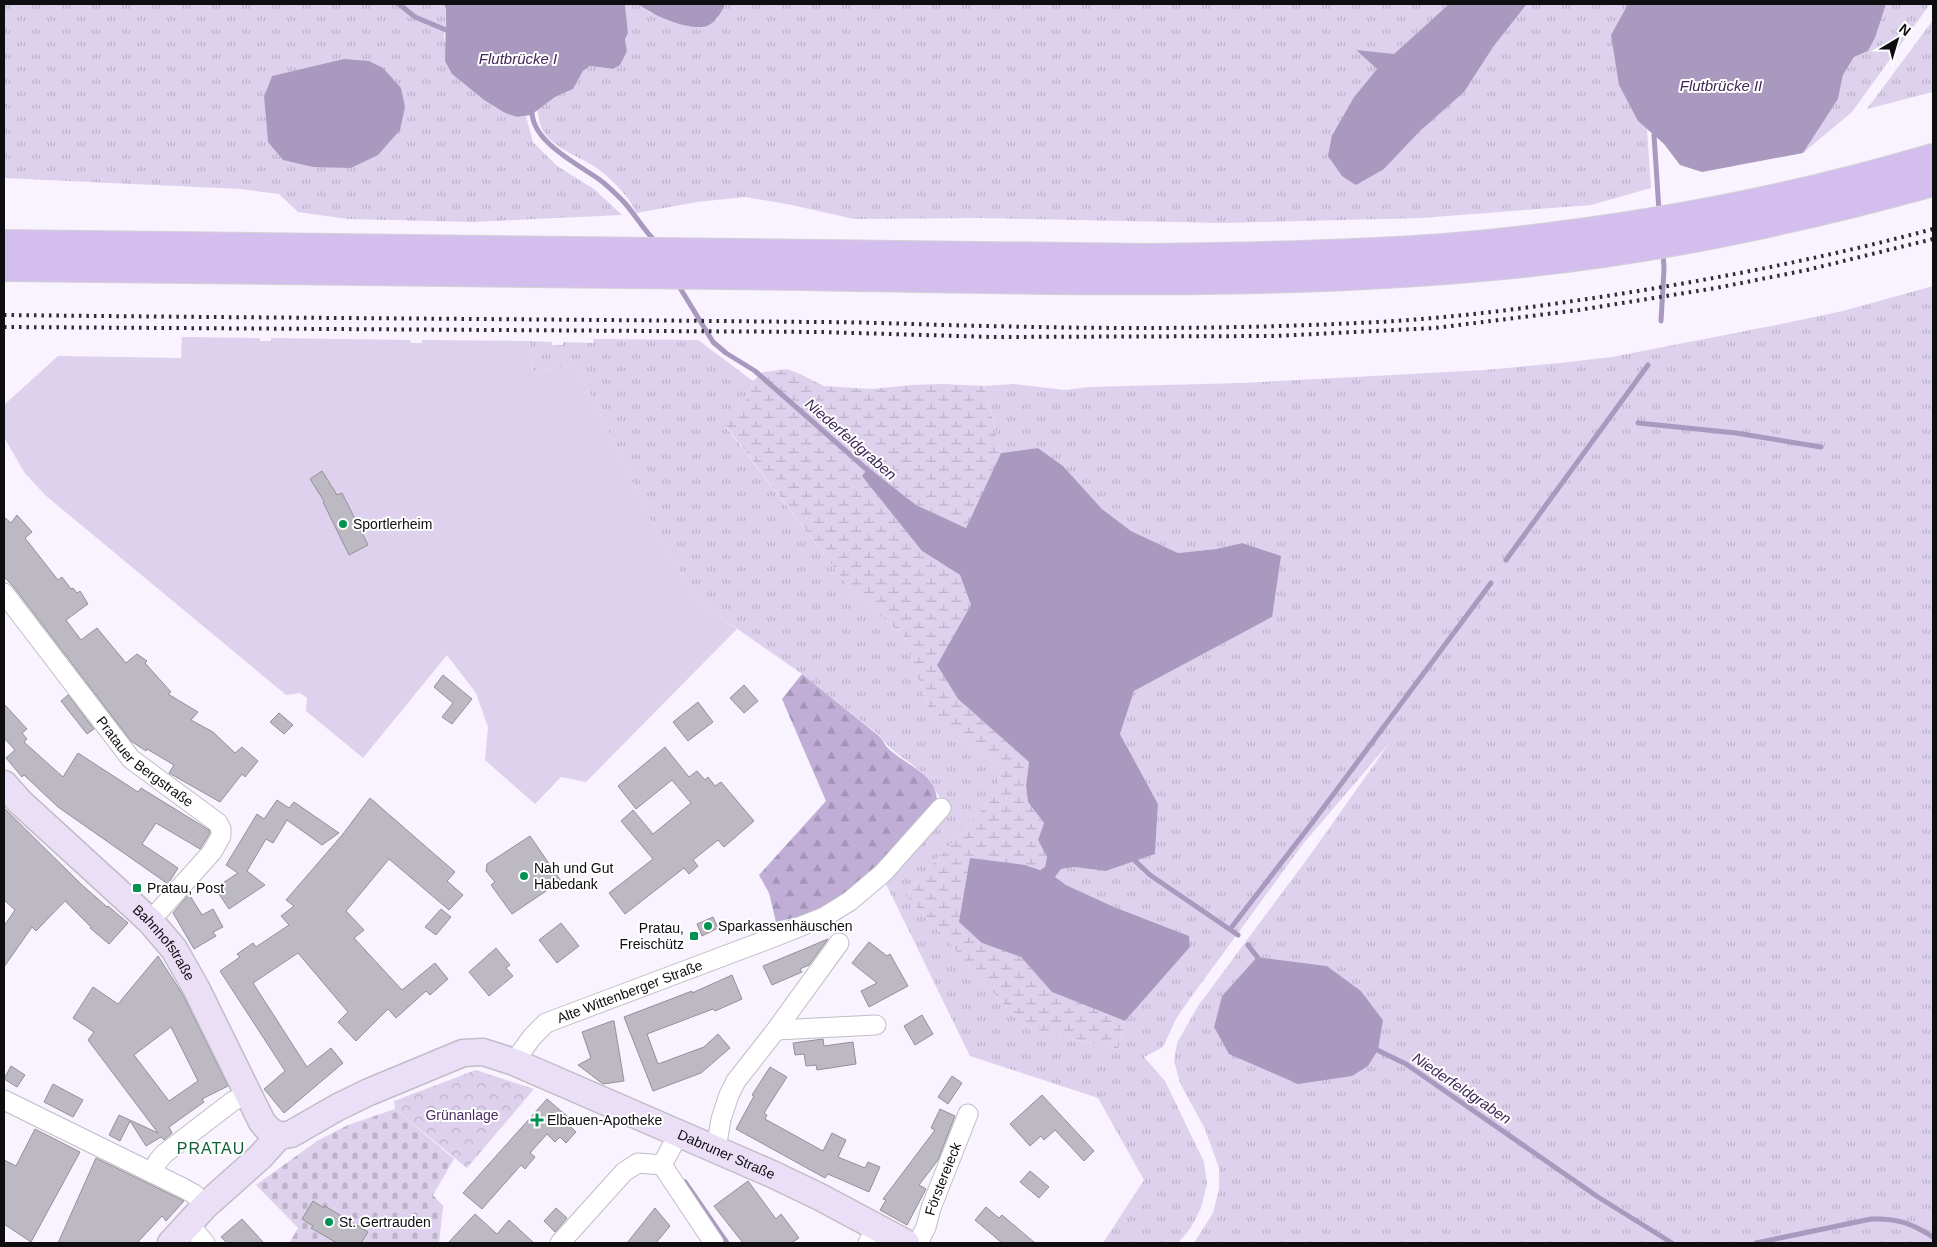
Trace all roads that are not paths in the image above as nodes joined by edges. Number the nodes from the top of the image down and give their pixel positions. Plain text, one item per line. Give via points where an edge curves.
1 (1933, 158) edge
2 (1933, 182) edge
3 (1605, 241) junction
4 (4, 244) edge
5 (547, 262) junction
6 (4, 267) edge
7 (4, 593) edge
8 (4, 784) edge
9 (941, 808) dead end
10 (150, 921) junction
11 (839, 943) dead end
12 (876, 1025) dead end
13 (776, 1030) junction
14 (514, 1062) junction
15 (248, 1094) junction
16 (4, 1100) edge
17 (968, 1114) dead end
18 (679, 1133) junction
19 (279, 1136) junction
20 (716, 1149) junction
21 (662, 1165) junction
22 (152, 1172) junction
23 (197, 1214) junction
24 (873, 1235) edge
25 (172, 1243) edge
26 (206, 1243) edge
27 (560, 1243) edge
28 (714, 1243) edge
29 (906, 1243) edge
30 (918, 1243) edge

1 - 3 main road via 1791,195 1711,211
2 - 3 main road via 1708,235
3 - 5 main road via 1526,263 1269,279 1035,279 785,265
4 - 5 main road
5 - 6 main road
7 - 10 street, Pratauer Bergstraße via 131,759 218,823 221,829 221,836 212,852
8 - 10 street, Bahnhofstraße
9 - 14 street, Alte Wittenberger Straße via 883,873 850,901 824,917 546,1023
10 - 15 street, Bahnhofstraße via 174,949
11 - 13 street
12 - 13 street
13 - 20 street via 736,1081 729,1095
14 - 18 street, Dabruner Straße
14 - 19 street via 483,1052 463,1053 369,1092 291,1134
15 - 19 street, Bahnhofstraße via 262,1122
15 - 22 street via 233,1101 164,1154
16 - 22 street
17 - 30 street, Förstereieck
18 - 20 street, Dabruner Straße
18 - 21 street
19 - 23 street
20 - 24 street, Dabruner Straße via 820,1197
21 - 27 street via 638,1163 624,1172
21 - 28 street
22 - 23 street via 194,1194
23 - 25 street
23 - 26 street
24 - 29 street, Dabruner Straße

